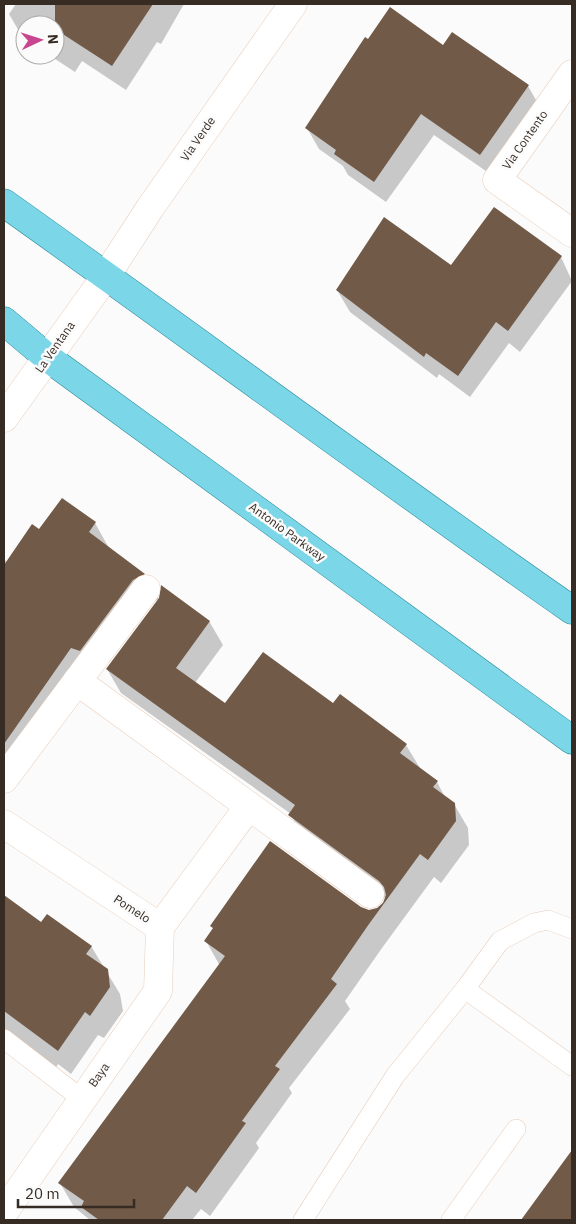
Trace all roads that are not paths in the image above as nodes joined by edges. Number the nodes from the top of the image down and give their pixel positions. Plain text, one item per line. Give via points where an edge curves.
1 (292, 4) edge
2 (572, 74) edge
3 (4, 203) edge
4 (572, 233) edge
5 (106, 276) junction
6 (4, 321) edge
7 (48, 358) junction
8 (4, 418) edge
9 (146, 589) dead end
10 (572, 610) edge
11 (77, 681) junction
12 (572, 740) edge
13 (4, 779) edge
14 (249, 806) junction
15 (4, 824) edge
16 (370, 894) dead end
17 (160, 927) junction
18 (572, 929) edge
19 (465, 989) junction
20 (4, 1039) edge
21 (572, 1066) edge
22 (82, 1099) junction
23 (516, 1129) dead end
24 (4, 1212) edge
25 (303, 1220) edge
26 (451, 1220) edge

1 - 5 street, Via Verde
2 - 4 street, Via Contento via 497,180
3 - 5 main road
5 - 7 street, La Ventana
5 - 10 main road
6 - 7 main road, Antonio Parkway
7 - 8 street, La Ventana
7 - 12 main road, Antonio Parkway
9 - 11 street
11 - 13 street
11 - 14 street
14 - 16 street
14 - 17 street, Pomelo
15 - 17 street, Pomelo
17 - 22 street, Baya via 158,991
18 - 19 lane via 548,920 534,923 500,942
19 - 21 lane
19 - 25 lane via 395,1076
20 - 22 lane
22 - 24 street, Baya
23 - 26 lane

